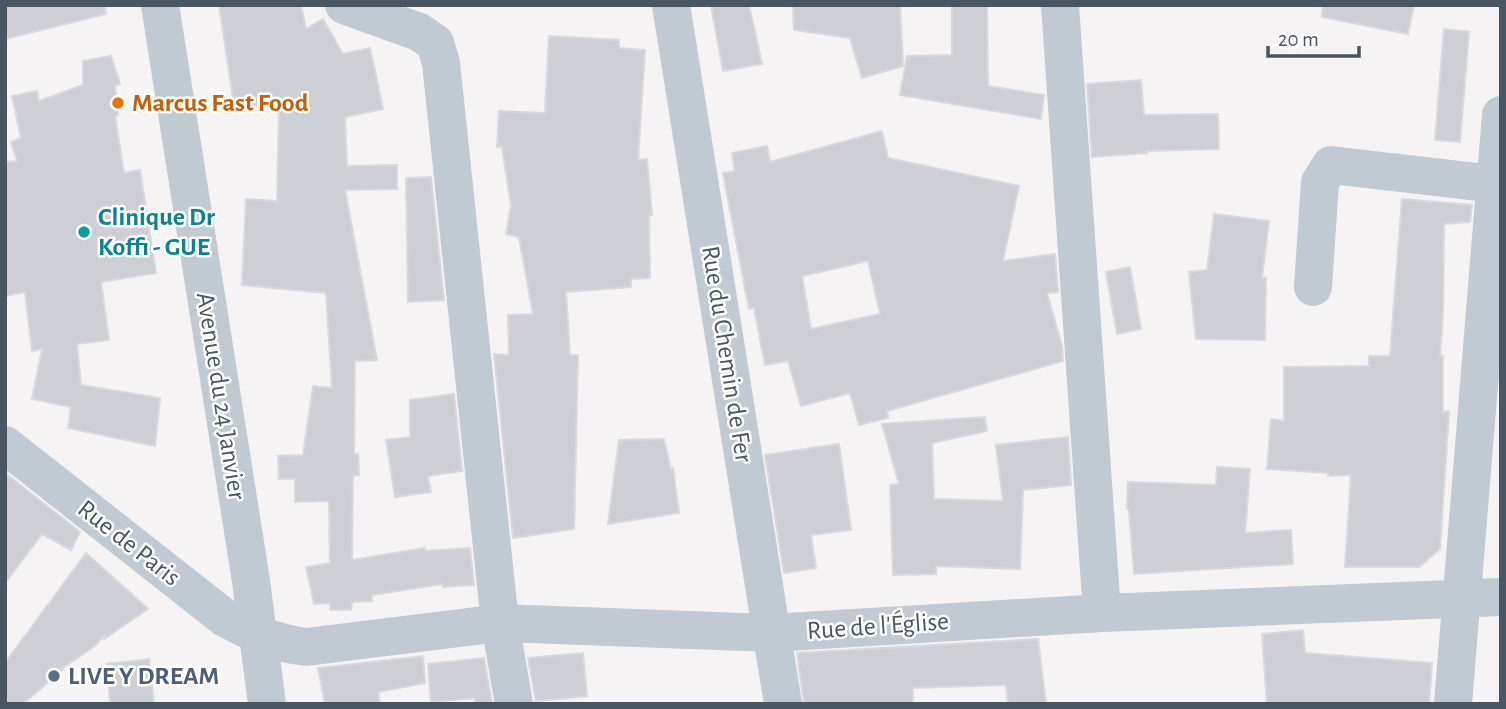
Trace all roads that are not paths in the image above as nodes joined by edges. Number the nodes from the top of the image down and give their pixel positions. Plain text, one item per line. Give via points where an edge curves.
1 (160, 5) edge
2 (344, 5) edge
3 (671, 5) edge
4 (1060, 5) edge
5 (1501, 115) edge
6 (1495, 184) junction
7 (1313, 287) dead end
8 (5, 445) edge
9 (1461, 597) junction
10 (1501, 597) edge
11 (1102, 613) junction
12 (500, 623) junction
13 (771, 633) junction
14 (257, 636) junction
15 (267, 704) edge
16 (513, 704) edge
17 (783, 704) edge
18 (1454, 704) edge

1 - 14 street, Avenue du 24 Janvier
2 - 12 street via 419,32 435,43 441,63
3 - 13 street, Rue du Chemin de Fer
4 - 11 street
5 - 6 street
6 - 7 street via 1331,165 1320,182
6 - 9 street
8 - 14 street, Rue de Paris via 225,618
9 - 10 street, Rue de l'Église
9 - 11 street, Rue de l'Église
9 - 18 street
11 - 13 street, Rue de l'Église
12 - 13 street, Rue de l'Église
12 - 14 street, Rue de l'Église via 306,647
12 - 16 street
13 - 17 street, Rue du Chemin de Fer
14 - 15 street, Avenue du 24 Janvier

